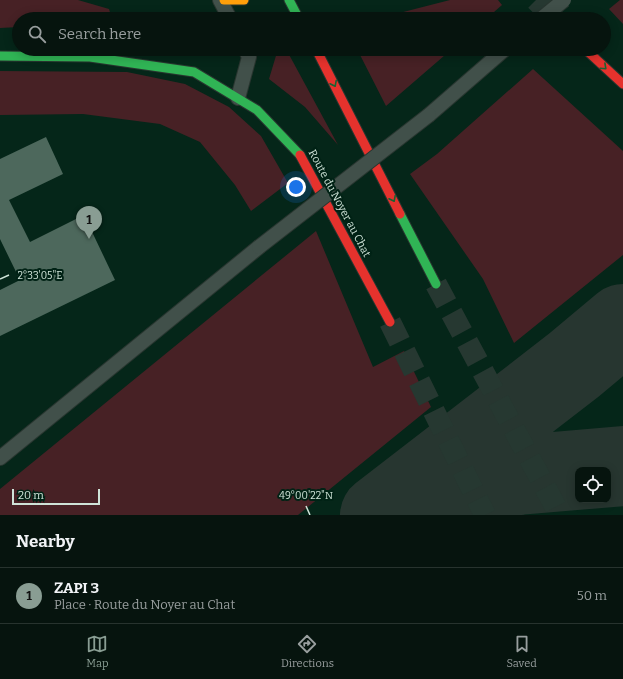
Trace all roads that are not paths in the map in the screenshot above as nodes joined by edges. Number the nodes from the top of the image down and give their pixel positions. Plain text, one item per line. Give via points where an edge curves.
1 (220, 0) edge
2 (224, 0) edge
3 (244, 0) edge
4 (289, 0) edge
5 (564, 0) edge
6 (226, 12) edge
7 (295, 12) edge
8 (549, 12) edge
9 (0, 56) edge
10 (248, 56) edge
11 (320, 56) edge
12 (497, 56) edge
13 (593, 56) edge
14 (623, 84) edge
15 (238, 98) junction
16 (436, 284) tunnel mouth
17 (390, 322) tunnel mouth
18 (0, 458) edge

1 - 6 lane
2 - 3 street
4 - 7 street
5 - 8 lane, bridge
9 - 15 street, Route du Noyer au Chat via 90,57 194,72
10 - 15 lane
11 -> 16 street
12 - 18 lane, bridge via 429,115 259,247
13 -> 14 street
15 - 17 street, Route du Noyer au Chat via 257,110 298,151

